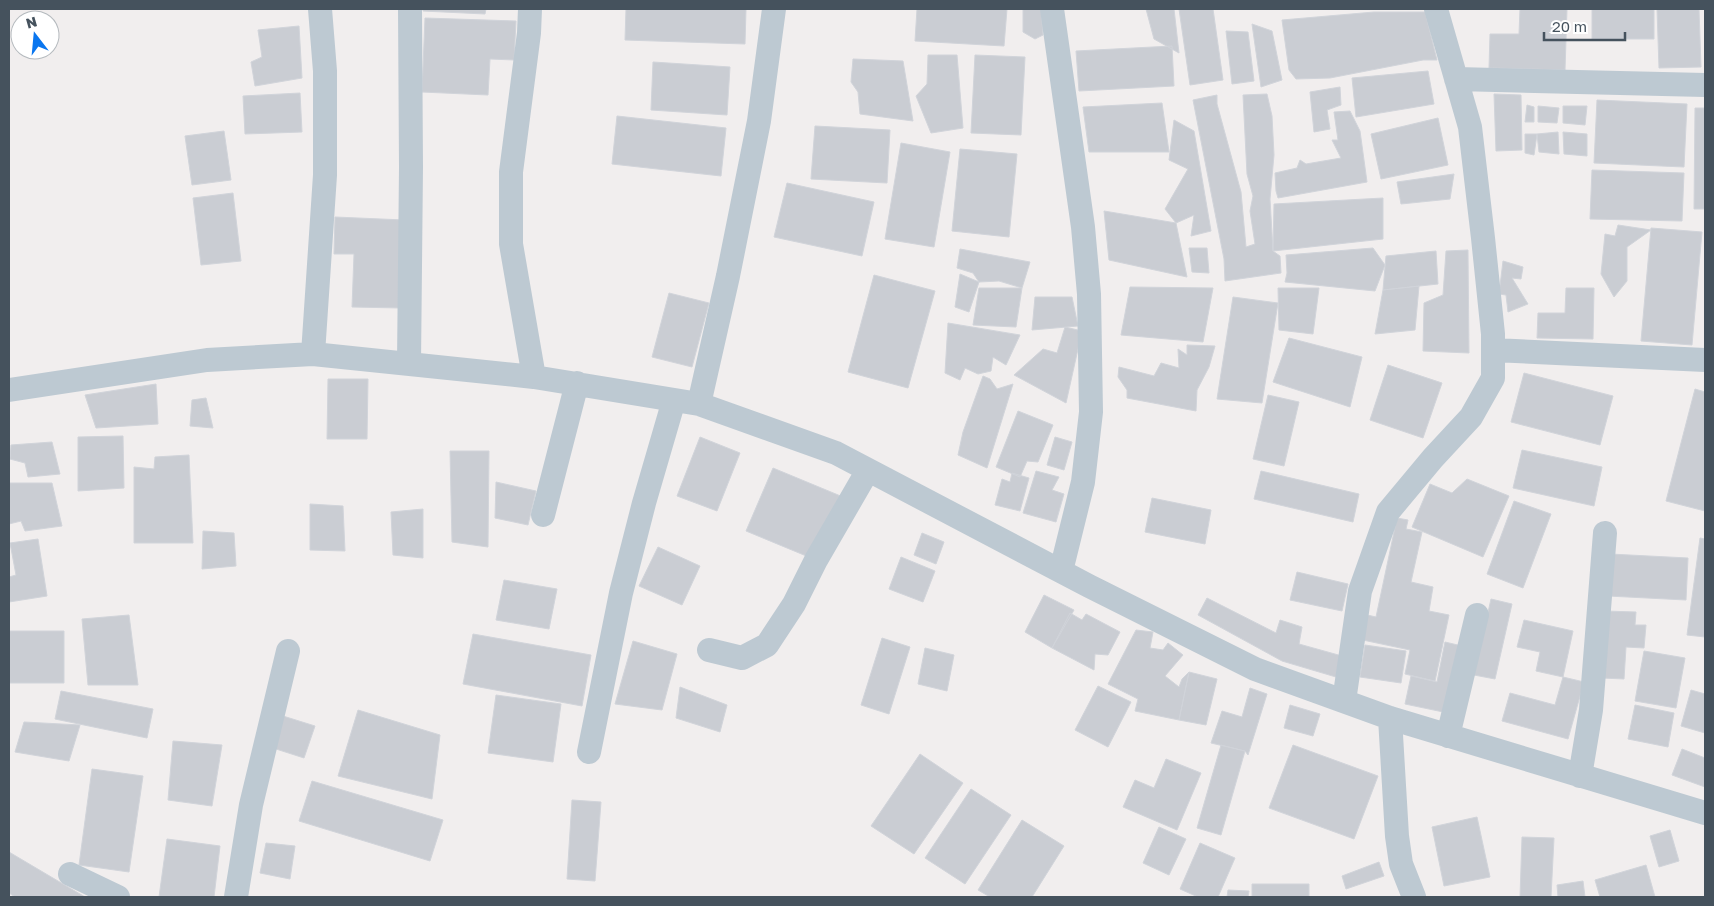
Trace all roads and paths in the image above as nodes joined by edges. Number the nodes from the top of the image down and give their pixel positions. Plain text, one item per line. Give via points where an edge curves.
1 (320, 9) edge
2 (410, 9) edge
3 (530, 9) edge
4 (774, 9) edge
5 (1052, 9) edge
6 (1436, 9) edge
7 (1456, 79) junction
8 (1705, 85) edge
9 (1493, 350) junction
10 (313, 354) junction
11 (1705, 360) edge
12 (409, 364) junction
13 (534, 377) junction
14 (577, 384) junction
15 (9, 390) edge
16 (674, 400) junction
17 (699, 404) junction
18 (868, 470) junction
19 (543, 515) dead end
20 (1605, 534) dead end
21 (1061, 571) junction
22 (1477, 615) dead end
23 (710, 650) dead end
24 (288, 651) dead end
25 (1344, 701) junction
26 (1390, 718) junction
27 (1448, 736) junction
28 (590, 752) dead end
29 (1580, 776) junction
30 (1705, 813) edge
31 (70, 874) dead end
32 (118, 897) edge
33 (236, 897) edge
34 (1414, 897) edge

1 - 10 street via 325,71 325,175
2 - 12 street
3 - 13 street via 511,172 511,244
4 - 17 street via 759,121
5 - 21 street via 1083,227 1089,294 1091,402 1083,482
6 - 7 street
7 - 8 street
7 - 9 street via 1470,127
9 - 11 street
9 - 25 street via 1492,378 1471,417 1388,512 1360,591
10 - 12 street
10 - 15 street via 207,360
12 - 13 street
13 - 14 street
14 - 16 street
14 - 19 street
16 - 17 street
16 - 28 street via 624,584
17 - 18 street via 836,453
18 - 21 street
18 - 23 street via 794,604 767,645 742,658
20 - 29 street via 1591,710
21 - 25 street via 1255,669
22 - 27 street
24 - 33 street via 250,805
25 - 26 street
26 - 27 street
26 - 34 street via 1396,836 1401,864
27 - 29 street
29 - 30 street
31 - 32 street

